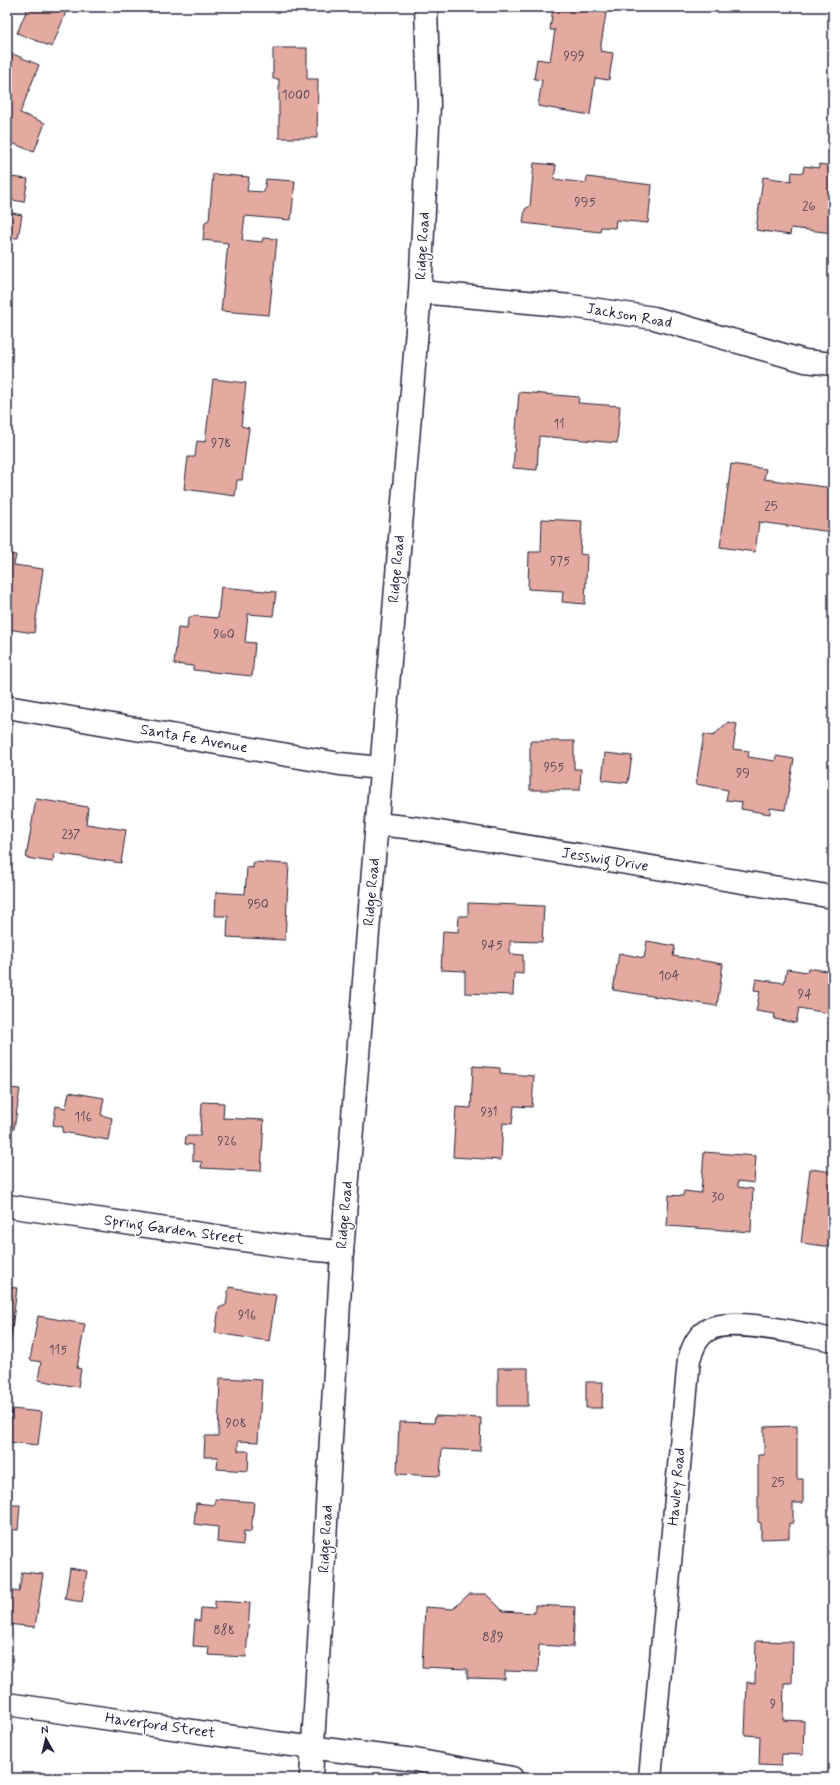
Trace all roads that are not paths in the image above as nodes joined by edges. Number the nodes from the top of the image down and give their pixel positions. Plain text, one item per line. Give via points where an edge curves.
1 (426, 7) edge
2 (420, 292) junction
3 (833, 364) edge
4 (7, 707) edge
5 (381, 768) junction
6 (377, 824) junction
7 (833, 897) edge
8 (7, 1206) edge
9 (342, 1252) junction
10 (833, 1340) edge
11 (7, 1704) edge
12 (314, 1748) junction
13 (311, 1778) edge
14 (512, 1778) edge
15 (650, 1778) edge

1 - 2 street, Ridge Road via 429,105
2 - 3 street, Jackson Road via 571,306 654,318 805,361
2 - 5 street, Ridge Road
4 - 5 street, Santa Fe Avenue via 340,764
5 - 6 street, Ridge Road
6 - 7 street, Jesswig Drive via 415,828
6 - 9 street, Ridge Road
8 - 9 street, Spring Garden Street via 305,1249
9 - 12 street, Ridge Road
10 - 15 street, Hawley Road via 740,1324 707,1330 695,1343 689,1359
11 - 12 street, Haverford Street
12 - 13 street, Ridge Road
12 - 14 street, Haverford Street via 415,1760

